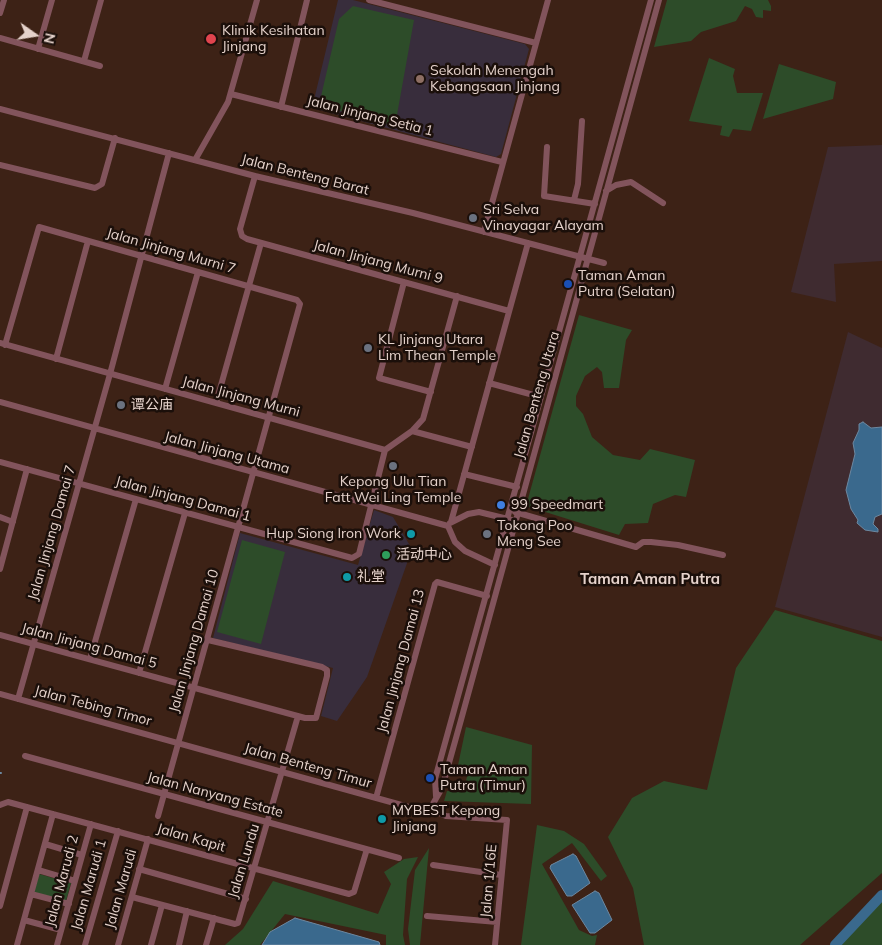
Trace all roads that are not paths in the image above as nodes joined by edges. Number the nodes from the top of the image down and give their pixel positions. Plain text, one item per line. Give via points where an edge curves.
1 (4, 0) edge
2 (52, 0) edge
3 (101, 0) edge
4 (257, 0) edge
5 (307, 0) edge
6 (369, 0) edge
7 (548, 0) edge
8 (651, 0) edge
9 (659, 0) edge
10 (0, 14) edge
11 (0, 38) edge
12 (536, 43) junction
13 (38, 49) junction
14 (84, 61) junction
15 (100, 66) dead end
16 (231, 94) junction
17 (281, 107) junction
18 (0, 109) edge
19 (582, 121) dead end
20 (115, 138) junction
21 (547, 147) dead end
22 (169, 153) junction
23 (195, 160) junction
24 (502, 162) junction
25 (0, 165) edge
26 (255, 176) junction
27 (606, 191) junction
28 (574, 200) junction
29 (662, 203) dead end
30 (595, 204) junction
31 (484, 232) junction
32 (88, 241) junction
33 (261, 243) junction
34 (528, 243) junction
35 (142, 256) junction
36 (580, 256) junction
37 (588, 258) junction
38 (604, 263) dead end
39 (198, 272) junction
40 (404, 282) junction
41 (249, 286) junction
42 (457, 296) junction
43 (297, 300) joint
44 (566, 308) junction
45 (574, 310) junction
46 (509, 311) junction
47 (3, 344) edge
48 (56, 359) junction
49 (110, 374) junction
50 (489, 383) junction
51 (165, 389) junction
52 (431, 392) junction
53 (542, 397) junction
54 (0, 402) edge
55 (216, 403) junction
56 (270, 418) junction
57 (94, 429) junction
58 (412, 431) junction
59 (472, 447) junction
60 (385, 450) junction
61 (0, 462) edge
62 (28, 469) junction
63 (254, 473) junction
64 (464, 474) junction
65 (79, 484) junction
66 (516, 487) junction
67 (136, 499) junction
68 (371, 504) junction
69 (510, 511) junction
70 (185, 513) junction
71 (518, 513) junction
72 (0, 518) edge
73 (508, 518) junction
74 (516, 520) junction
75 (13, 522) junction
76 (449, 524) junction
77 (239, 528) junction
78 (724, 555) dead end
79 (495, 565) junction
80 (0, 569) edge
81 (487, 596) junction
82 (0, 635) edge
83 (208, 640) junction
84 (34, 644) junction
85 (90, 659) junction
86 (139, 673) junction
87 (194, 688) junction
88 (0, 694) edge
89 (18, 699) junction
90 (298, 716) junction
91 (179, 743) junction
92 (25, 756) dead end
93 (283, 772) junction
94 (164, 794) junction
95 (436, 796) junction
96 (376, 798) junction
97 (0, 804) edge
98 (27, 807) junction
99 (430, 808) junction
100 (53, 814) junction
101 (158, 816) dead end
102 (507, 820) joint
103 (268, 823) junction
104 (91, 824) junction
105 (118, 831) junction
106 (148, 839) junction
107 (45, 844) junction
108 (367, 849) junction
109 (82, 855) junction
110 (399, 858) dead end
111 (433, 865) dead end
112 (140, 869) junction
113 (255, 869) junction
114 (38, 870) junction
115 (502, 874) junction
116 (75, 881) junction
117 (31, 894) junction
118 (132, 897) junction
119 (246, 899) junction
120 (69, 904) junction
121 (162, 904) junction
122 (0, 906) edge
123 (188, 911) junction
124 (427, 916) dead end
125 (214, 918) junction
126 (24, 920) junction
127 (497, 922) junction
128 (61, 930) junction
129 (18, 945) edge
130 (57, 945) edge
131 (85, 945) edge
132 (118, 945) edge
133 (151, 945) edge
134 (179, 945) edge
135 (206, 945) edge
136 (495, 945) edge

1 - 10 street
2 - 13 street
3 - 14 street
4 - 16 street
5 - 17 street
6 - 12 street
7 - 12 street
8 - 30 street, Jalan Benteng Utara
9 - 27 street, Jalan Benteng Utara
11 - 13 street
12 - 24 street
13 - 14 street
14 - 15 street
16 - 17 street, Jalan Jinjang Setia 1
16 - 23 street
17 - 24 street, Jalan Jinjang Setia 1
18 - 20 street, Jalan Benteng Barat
19 - 28 street
20 - 22 street, Jalan Benteng Barat
20 - 25 street via 102,184 95,188
21 - 28 street via 544,196
22 - 23 street, Jalan Benteng Barat
22 - 35 street, Jalan Jinjang Damai 7
23 - 26 street, Jalan Benteng Barat
24 - 31 street
26 - 31 street, Jalan Benteng Barat
26 - 33 street, Jalan Jinjang Murni 9 via 240,229 242,236
27 - 29 street via 631,182
27 - 37 street, Jalan Benteng Utara
28 - 30 street
30 - 36 street, Jalan Benteng Utara
31 - 34 street, Jalan Benteng Barat
32 - 35 street, Jalan Jinjang Murni 7
32 - 47 street, Jalan Jinjang Murni 7 via 39,227
32 - 48 street
33 - 40 street, Jalan Jinjang Murni 9
33 - 41 street
34 - 36 street, Jalan Benteng Barat
34 - 46 street
35 - 39 street, Jalan Jinjang Murni 7
35 - 49 street, Jalan Jinjang Damai 7
36 - 37 street, Jalan Benteng Barat
36 - 44 street, Jalan Benteng Utara
37 - 38 street, Jalan Benteng Barat
37 - 45 street, Jalan Benteng Utara
39 - 41 street, Jalan Jinjang Murni 7
39 - 51 street
40 - 42 street, Jalan Jinjang Murni 9
40 - 52 street via 379,378
41 - 43 street, Jalan Jinjang Murni 7
41 - 55 street
42 - 46 street, Jalan Jinjang Murni 9
42 - 52 street
43 - 56 street, Jalan Jinjang Damai 10 via 300,307
44 - 45 street
44 - 53 street, Jalan Benteng Utara
45 - 71 street, Jalan Benteng Utara
46 - 50 street
47 - 48 street, Jalan Jinjang Murni
48 - 49 street, Jalan Jinjang Murni
49 - 51 street, Jalan Jinjang Murni
49 - 57 street, Jalan Jinjang Damai 7
50 - 53 street
50 - 59 street
51 - 55 street, Jalan Jinjang Murni
52 - 58 street via 423,419
53 - 66 street, Jalan Benteng Utara
54 - 57 street, Jalan Jinjang Utama
55 - 56 street, Jalan Jinjang Murni
56 - 60 street, Jalan Jinjang Murni
56 - 63 street, Jalan Jinjang Damai 10
57 - 63 street, Jalan Jinjang Utama
57 - 65 street, Jalan Jinjang Damai 7
58 - 59 street
58 - 60 street
59 - 64 street
60 - 68 street
61 - 62 street, Jalan Jinjang Damai 1
62 - 65 street, Jalan Jinjang Damai 1
62 - 75 street
63 - 68 street, Jalan Jinjang Utama
63 - 77 street, Jalan Jinjang Damai 10
64 - 66 street
64 - 76 street
65 - 67 street, Jalan Jinjang Damai 1
65 - 84 street, Jalan Jinjang Damai 7
66 - 69 street, Jalan Benteng Utara
67 - 70 street, Jalan Jinjang Damai 1
67 - 85 street
68 - 76 street, Jalan Jinjang Utama
68 - 77 street, Jalan Jinjang Damai 1 via 359,554 352,558
69 - 71 street
69 - 73 street, Jalan Benteng Utara
70 - 77 street, Jalan Jinjang Damai 1
70 - 86 street
71 - 74 street, Jalan Benteng Utara
71 - 78 street via 636,546 651,542
72 - 75 street
73 - 74 street
73 - 76 street via 479,512
73 - 79 street, Jalan Benteng Utara
74 - 95 street, Jalan Benteng Utara via 442,788
75 - 80 street
76 - 79 street via 455,542
77 - 83 street, Jalan Jinjang Damai 10
79 - 81 street, Jalan Benteng Utara
81 - 95 street, Jalan Benteng Utara via 435,779
81 - 96 street, Jalan Jinjang Damai 13 via 435,584
82 - 84 street, Jalan Jinjang Damai 5
83 - 87 street, Jalan Jinjang Damai 10
83 - 90 street, Jalan Jinjang Damai 5 via 322,666 327,670 316,718
84 - 85 street, Jalan Jinjang Damai 5
84 - 89 street, Jalan Jinjang Damai 7
85 - 86 street, Jalan Jinjang Damai 5
86 - 87 street, Jalan Jinjang Damai 5
87 - 90 street, Jalan Jinjang Damai 5
87 - 91 street, Jalan Jinjang Damai 10
88 - 89 street, Jalan Tebing Timor
89 - 91 street, Jalan Tebing Timor
90 - 93 street, Jalan Lundu
91 - 93 street, Jalan Benteng Timur
91 - 94 street, Jalan Jinjang Damai 10
92 - 94 street, Jalan Nanyang Estate
93 - 96 street, Jalan Benteng Timur
93 - 103 street, Jalan Lundu
94 - 101 street, Jalan Jinjang Damai 10
94 - 103 street, Jalan Nanyang Estate
95 - 99 street, Jalan Benteng Utara
96 - 99 street, Jalan Benteng Timur via 416,809
97 - 98 street, Jalan Kapit via 8,802
98 - 100 street, Jalan Kapit
98 - 122 street
99 - 102 street, Jalan Benteng Timur via 446,816
100 - 104 street, Jalan Kapit
100 - 107 street
102 - 115 street, Jalan 1/16E
103 - 108 street, Jalan Nanyang Estate
103 - 113 street, Jalan Lundu
104 - 105 street, Jalan Kapit
104 - 109 street, Jalan Marudi 2
105 - 106 street, Jalan Kapit
105 - 131 street, Jalan Marudi 1
106 - 112 street, Jalan Marudi
106 - 113 street, Jalan Kapit
107 - 109 street
107 - 114 street
108 - 110 street, Jalan Nanyang Estate
108 - 113 street, Jalan Kapit via 354,892 349,894
109 - 116 street, Jalan Marudi 2
111 - 115 street
112 - 118 street, Jalan Marudi
112 - 119 street
113 - 119 street, Jalan Lundu
114 - 116 street
114 - 117 street
115 - 127 street, Jalan 1/16E
116 - 120 street, Jalan Marudi 2
117 - 120 street
117 - 126 street
118 - 121 street
118 - 132 street, Jalan Marudi
119 - 125 street, Jalan Lundu via 240,919 235,924
120 - 128 street, Jalan Marudi 2
121 - 123 street
121 - 133 street
123 - 125 street
123 - 134 street
124 - 127 street
125 - 135 street
126 - 128 street
126 - 129 street
127 - 136 street, Jalan 1/16E
128 - 130 street, Jalan Marudi 2

